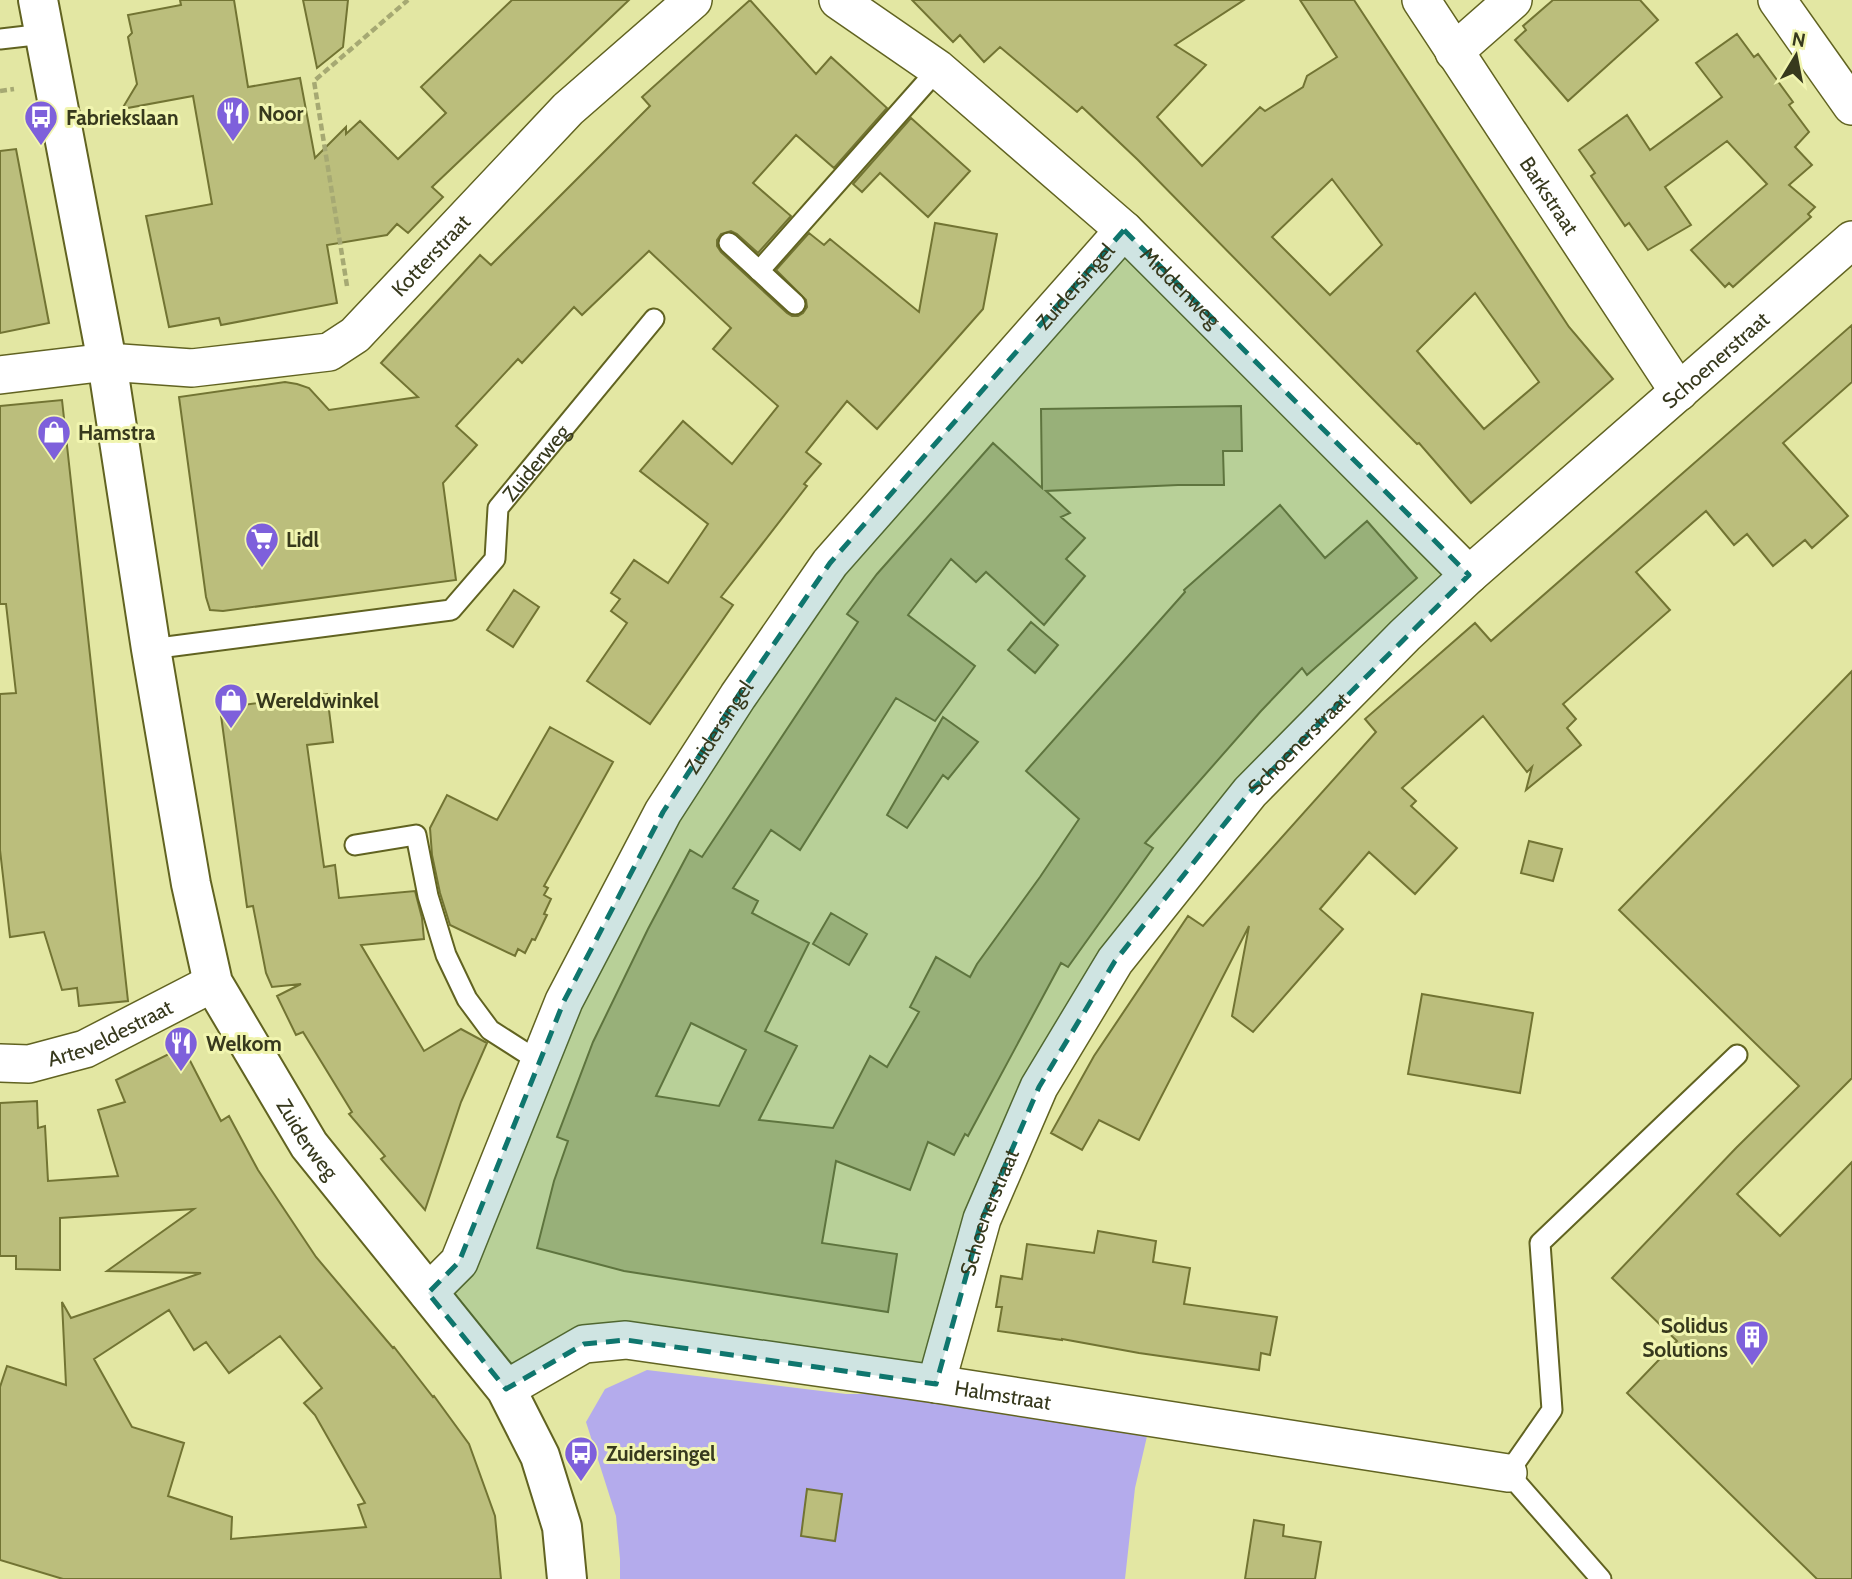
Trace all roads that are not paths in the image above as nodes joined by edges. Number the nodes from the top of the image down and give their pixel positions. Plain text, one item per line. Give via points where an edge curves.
1 (693, 0) edge
2 (838, 0) edge
3 (1421, 0) edge
4 (1513, 0) edge
5 (1777, 0) edge
6 (41, 17) edge
7 (0, 39) edge
8 (1454, 52) junction
9 (939, 69) junction
10 (1852, 106) edge
11 (1124, 230) junction
12 (1852, 240) edge
13 (729, 243) dead end
14 (759, 271) junction
15 (795, 304) dead end
16 (654, 319) dead end
17 (107, 362) junction
18 (0, 375) edge
19 (1679, 392) junction
20 (1469, 575) junction
21 (152, 649) junction
22 (355, 845) dead end
23 (213, 983) junction
24 (1737, 1055) dead end
25 (540, 1062) junction
26 (0, 1063) edge
27 (428, 1293) junction
28 (936, 1384) junction
29 (506, 1389) junction
30 (1508, 1473) junction
31 (567, 1579) edge
32 (1601, 1579) edge

1 - 17 street, Kotterstraat via 568,109 355,335 329,352 192,369
2 - 9 street, Middenweg
3 - 8 street, Barkstraat
4 - 8 street
5 - 10 street
6 - 7 lane
6 - 17 street, Zuiderweg
8 - 19 street, Barkstraat
9 - 11 street, Middenweg
9 - 14 lane
11 - 20 street, Middenweg
11 - 25 street, Zuidersingel via 830,563 663,812 564,1001
12 - 19 street, Schoenerstraat
13 - 14 lane
14 - 15 lane
16 - 21 lane, Zuiderweg via 498,508 495,559 451,610
17 - 18 street, Kotterstraat
17 - 21 street, Zuiderweg
19 - 20 street, Schoenerstraat
20 - 28 street, Schoenerstraat via 1250,792 1115,961 1039,1087 982,1219
21 - 23 street, Zuiderweg via 191,884
22 - 25 lane via 416,835 446,955 467,999 490,1030
23 - 26 street, Arteveldestraat via 85,1049 29,1063
23 - 27 street, Zuiderweg via 309,1145
24 - 30 lane via 1540,1243 1552,1410
25 - 27 street, Zuidersingel via 459,1262
27 - 29 street, Zuiderweg
28 - 29 street, Halmstraat via 626,1340 584,1344
28 - 30 street, Halmstraat
29 - 31 street, Zuiderweg via 540,1456 562,1527
30 - 32 lane

